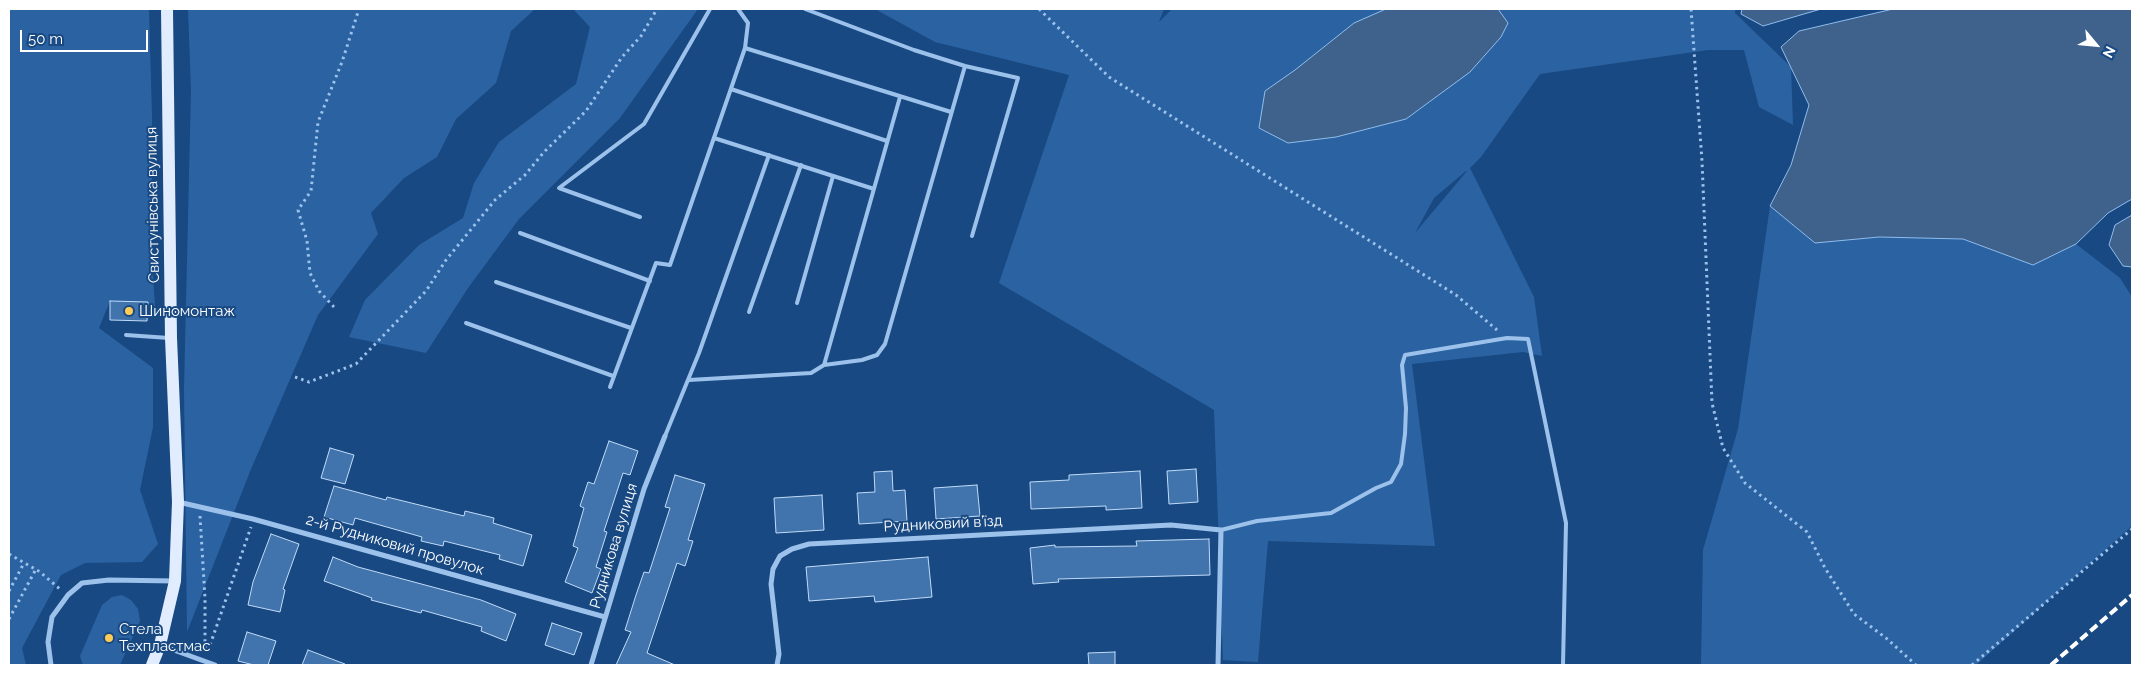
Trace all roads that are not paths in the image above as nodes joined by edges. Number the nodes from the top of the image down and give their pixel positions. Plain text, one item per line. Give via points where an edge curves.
1 (167, 9) edge
2 (710, 9) edge
3 (740, 9) edge
4 (804, 9) edge
5 (745, 48) junction
6 (964, 66) junction
7 (731, 89) junction
8 (900, 97) junction
9 (951, 112) junction
10 (714, 138) junction
11 (886, 141) junction
12 (769, 155) junction
13 (800, 166) junction
14 (833, 176) junction
15 (874, 189) junction
16 (640, 217) dead end
17 (520, 233) dead end
18 (972, 236) dead end
19 (650, 280) junction
20 (496, 282) dead end
21 (797, 303) dead end
22 (749, 312) dead end
23 (466, 323) dead end
24 (631, 328) junction
25 (126, 335) dead end
26 (171, 338) junction
27 (824, 365) junction
28 (613, 376) junction
29 (689, 380) junction
30 (610, 387) dead end
31 (666, 436) joint
32 (178, 502) junction
33 (1221, 530) junction
34 (175, 581) junction
35 (605, 617) junction
36 (160, 645) junction
37 (51, 665) edge
38 (152, 665) edge
39 (215, 665) edge
40 (592, 665) edge
41 (777, 665) edge
42 (1218, 665) edge
43 (1563, 665) edge

1 - 26 main road, Свистунівська вулиця
2 - 16 lane via 644,124 559,188
3 - 5 lane via 748,23
4 - 6 lane
5 - 7 lane
5 - 8 lane
6 - 9 lane
6 - 18 lane via 1018,78
7 - 10 lane
7 - 11 lane
8 - 9 lane
8 - 11 lane
9 - 27 lane via 885,344 877,355
10 - 12 lane
10 - 19 lane via 670,266 656,263
11 - 15 lane
12 - 13 lane
12 - 29 lane
13 - 14 lane
13 - 22 lane
14 - 15 lane
14 - 21 lane
15 - 27 lane
17 - 19 lane
19 - 24 lane
20 - 24 lane
23 - 28 lane
24 - 28 lane
25 - 26 lane
26 - 32 main road, Свистунівська вулиця
27 - 29 lane via 811,374
28 - 30 lane
29 - 31 lane
31 - 35 street, Рудникова вулиця via 644,489
32 - 34 main road, Свистунівська вулиця
32 - 35 street, 2-й Рудниковий провулок via 253,519
33 - 41 street, Рудниковий в’їзд via 1171,525 809,544 792,549 780,556 773,569 771,584 779,654
33 - 42 street
33 - 43 lane via 1257,521 1331,513 1391,482 1401,464 1405,434 1402,365 1405,355 1507,338 1528,339 1566,523
34 - 36 main road, Свистунівська вулиця
34 - 37 street via 110,580 82,584 68,595 52,617 48,642
35 - 40 street, Рудникова вулиця
36 - 38 main road, Свистунівська вулиця
36 - 39 street

